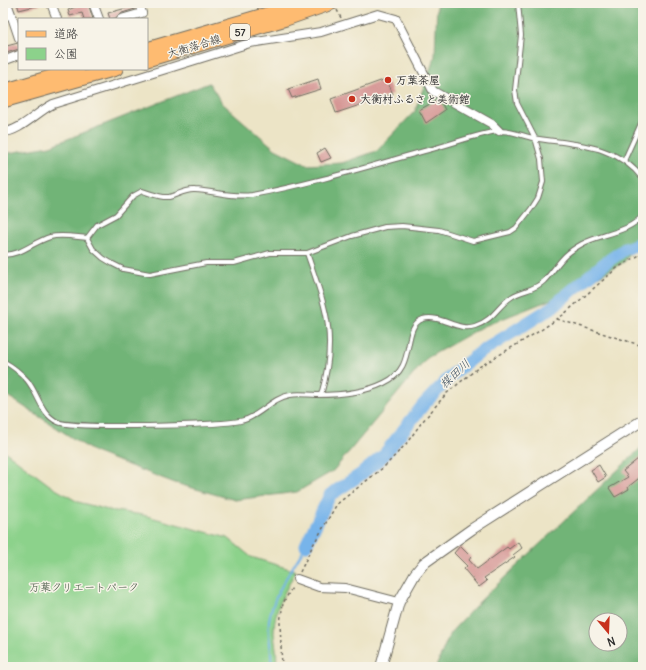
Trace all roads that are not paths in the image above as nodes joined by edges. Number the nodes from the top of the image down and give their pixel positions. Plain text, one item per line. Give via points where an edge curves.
1 (7, 3) edge
2 (51, 3) edge
3 (93, 3) edge
4 (138, 3) edge
5 (306, 3) edge
6 (518, 3) edge
7 (335, 6) edge
8 (7, 15) edge
9 (57, 18) edge
10 (99, 18) edge
11 (124, 18) edge
12 (18, 36) edge
13 (148, 49) edge
14 (18, 55) edge
15 (148, 60) edge
16 (3, 61) edge
17 (75, 70) edge
18 (112, 70) edge
19 (3, 91) edge
20 (3, 101) edge
21 (643, 119) edge
22 (499, 131) junction
23 (3, 132) edge
24 (535, 138) junction
25 (624, 161) junction
26 (643, 179) edge
27 (643, 215) edge
28 (87, 238) junction
29 (307, 253) junction
30 (3, 255) edge
31 (3, 361) edge
32 (321, 395) junction
33 (643, 420) edge
34 (297, 579) road end
35 (399, 602) junction
36 (381, 667) edge

1 - 8 street
2 - 9 street
3 - 10 street
4 - 11 street via 142,13
5 - 13 main road, 大衡落合線 / 57
6 - 24 lane via 521,35 515,90 520,112
7 - 15 main road, 大衡落合線 / 57
8 - 12 street
14 - 16 street
17 - 19 main road
18 - 20 main road
21 - 25 lane
22 - 23 street via 492,124 433,91 396,19 378,14 321,32 250,43 52,104 16,130
22 - 24 lane
22 - 28 lane via 252,195 222,195 186,190 162,197 142,191 133,196 116,215 97,225
24 - 25 lane via 586,145 615,155
24 - 29 lane via 543,172 541,190 531,209 510,232 473,241 439,230 391,227 370,230
25 - 26 lane
27 - 32 lane via 632,224 570,251 559,260 538,286 513,296 480,324 462,328 434,319 426,318 418,322 413,328 404,365 394,378 362,390
28 - 29 lane via 93,249 112,264 123,269 150,274 206,263 234,263 270,253
28 - 30 lane via 52,236 18,253
29 - 32 lane via 329,330 330,356
31 - 32 lane via 18,370 27,380 51,418 65,425 236,422 252,416 283,396
33 - 35 street via 434,555 415,574
34 - 35 street via 319,587 345,588
35 - 36 street

